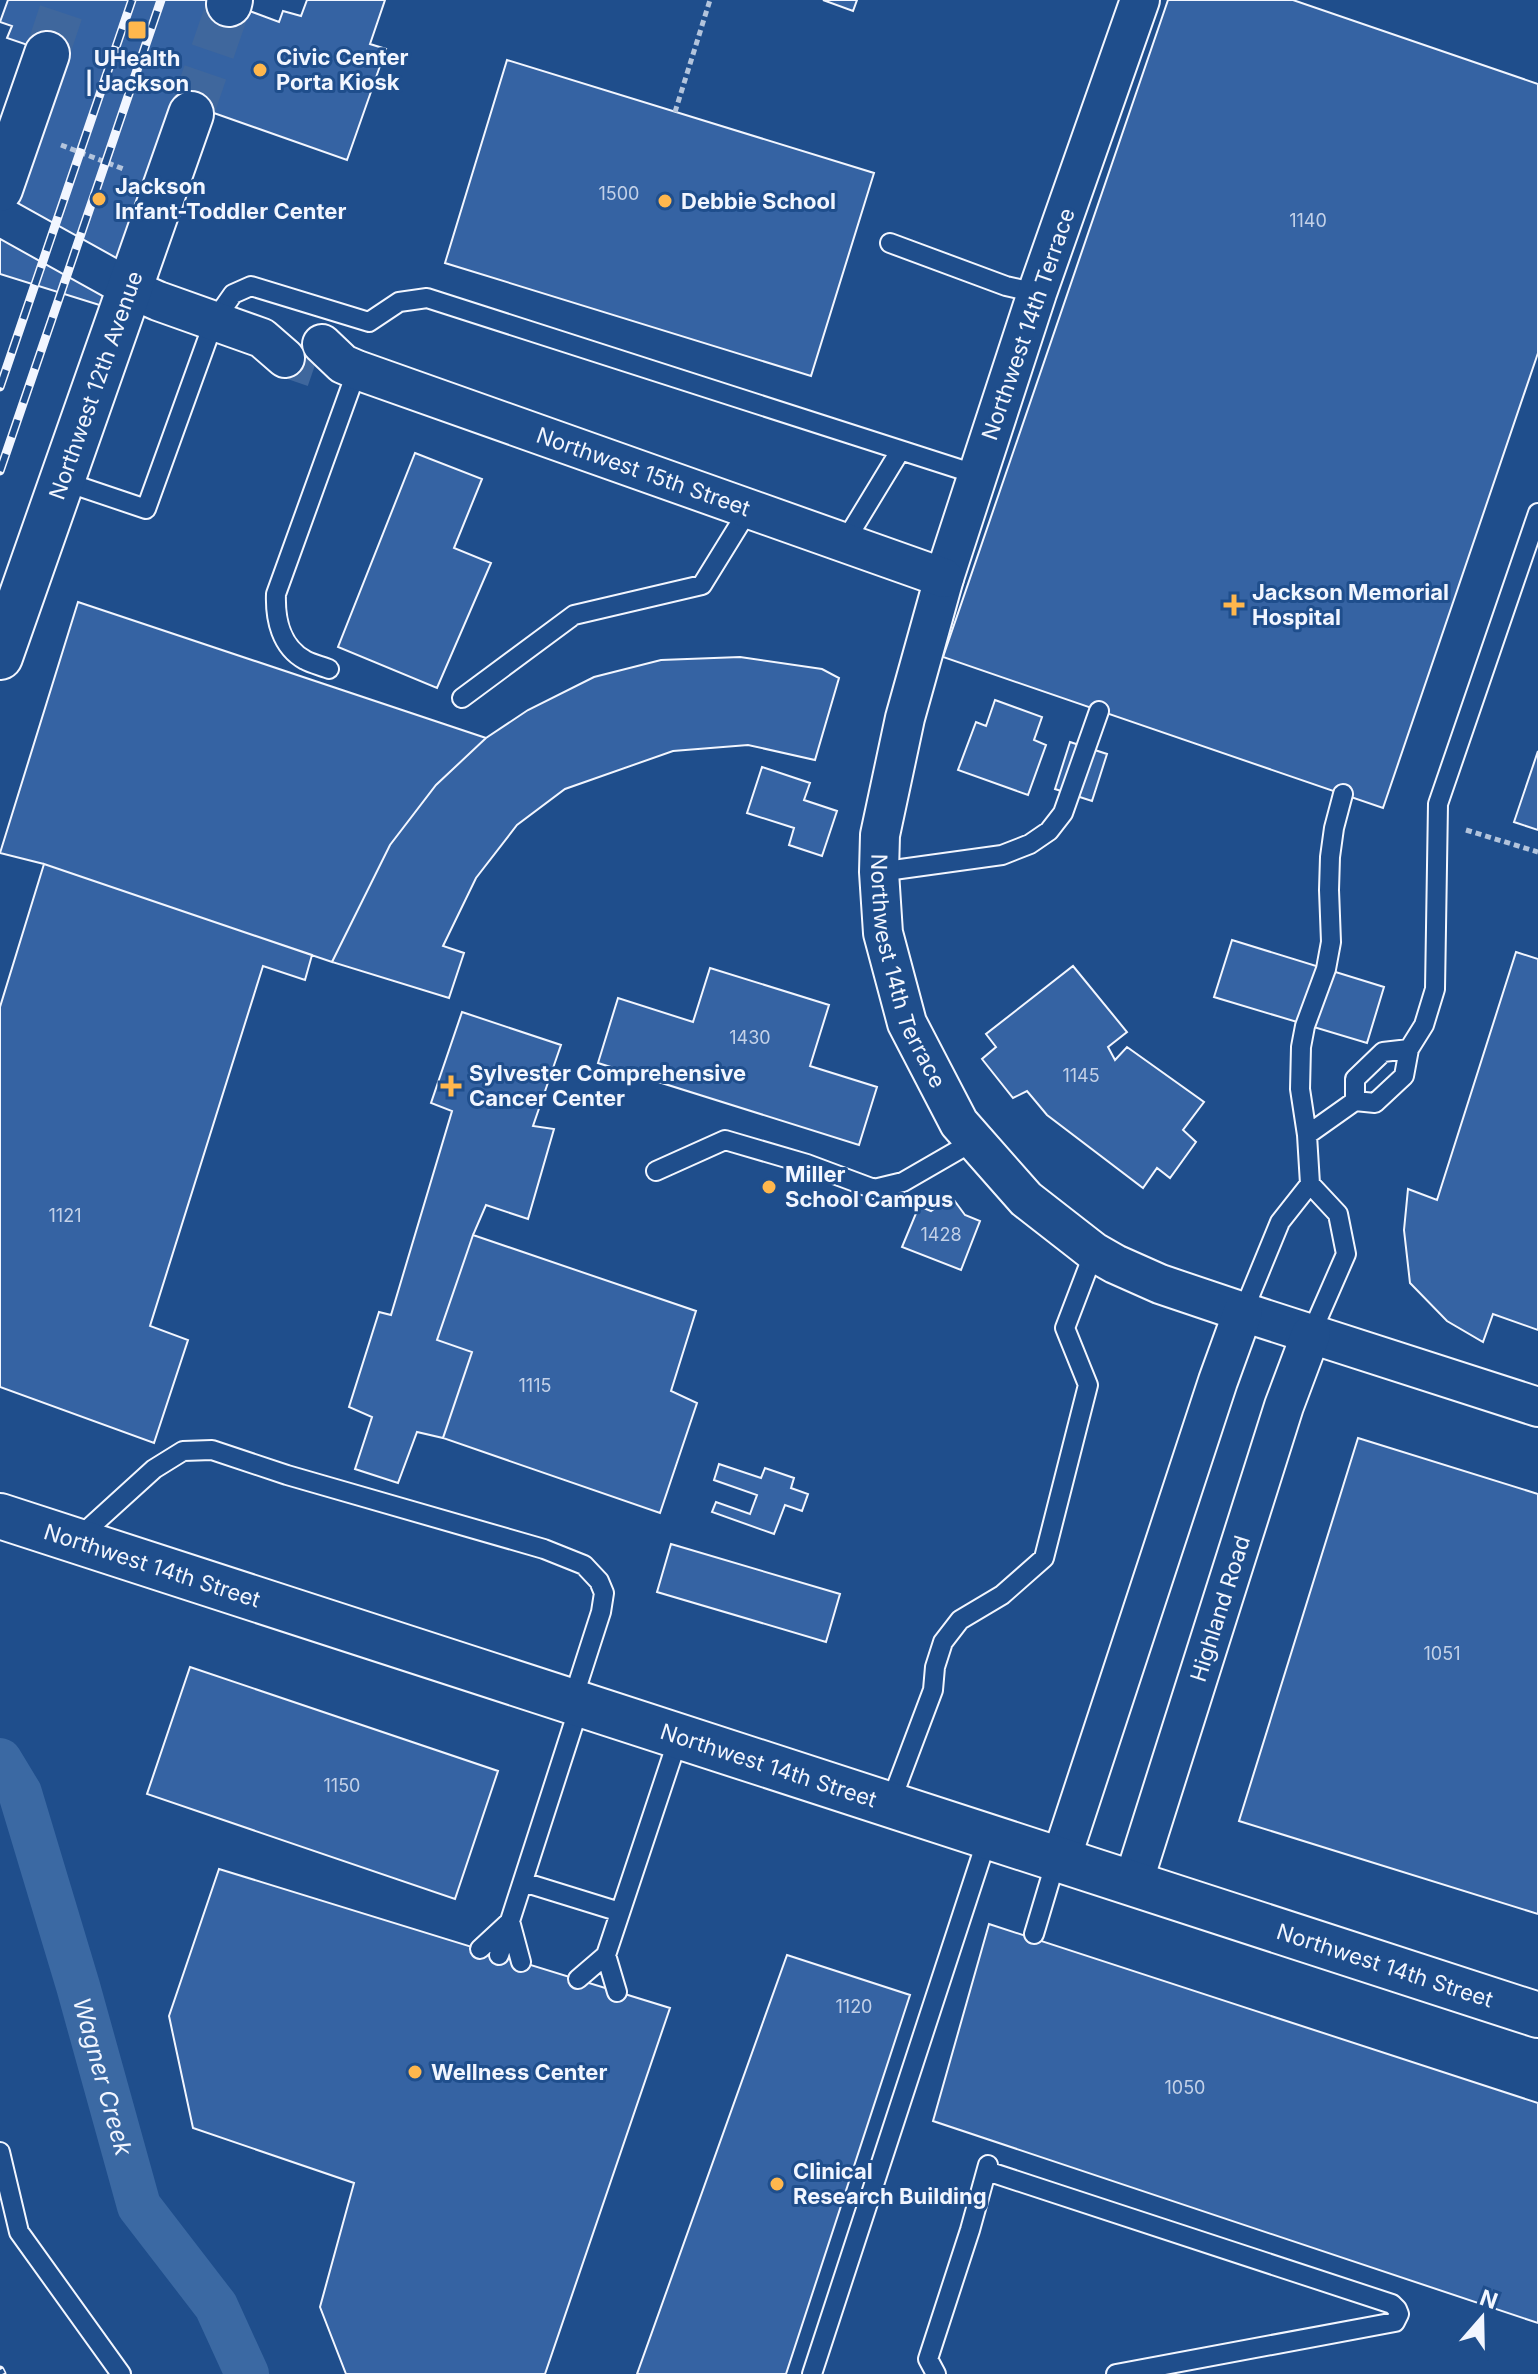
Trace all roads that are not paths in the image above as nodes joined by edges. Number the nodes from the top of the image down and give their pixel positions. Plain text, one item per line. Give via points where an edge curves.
1 (1132, 2) edge
2 (47, 54) tunnel mouth
3 (191, 114) tunnel mouth
4 (0, 189) edge
5 (0, 216) edge
6 (890, 243) dead end
7 (131, 289) junction
8 (1037, 293) junction
9 (214, 321) junction
10 (311, 354) junction
11 (900, 451) junction
12 (978, 475) junction
13 (63, 481) junction
14 (749, 509) junction
15 (1538, 513) edge
16 (844, 543) junction
17 (944, 578) junction
18 (0, 657) edge
19 (329, 669) dead end
20 (462, 698) dead end
21 (1099, 711) dead end
22 (1343, 794) dead end
23 (879, 872) junction
24 (1409, 1049) junction
25 (1355, 1101) junction
26 (1307, 1135) junction
27 (974, 1141) junction
28 (656, 1171) dead end
29 (1310, 1184) junction
30 (1094, 1252) junction
31 (1243, 1312) junction
32 (1311, 1334) junction
33 (1538, 1407) edge
34 (0, 1516) edge
35 (75, 1541) junction
36 (576, 1703) junction
37 (679, 1736) junction
38 (890, 1804) junction
39 (988, 1836) junction
40 (1059, 1858) junction
41 (523, 1882) junction
42 (1133, 1883) junction
43 (620, 1912) junction
44 (510, 1921) junction
45 (1034, 1934) dead end
46 (480, 1949) dead end
47 (499, 1955) dead end
48 (606, 1955) junction
49 (521, 1962) dead end
50 (578, 1979) dead end
51 (617, 1992) dead end
52 (1538, 2015) edge
53 (0, 2152) edge
54 (121, 2374) edge
55 (812, 2374) edge
56 (936, 2374) edge
57 (1116, 2374) edge

1 - 8 street, Northwest 14th Terrace
2 - 4 main road
3 - 7 main road, Northwest 12th Avenue
5 - 7 street, Northwest 15th Street
6 - 8 lane
7 - 9 street, Northwest 15th Street
7 - 13 main road, Northwest 12th Avenue
8 - 12 street, Northwest 14th Terrace
9 - 10 street, Northwest 15th Street
9 - 11 lane via 233,294 251,286 369,322 399,302 427,298
9 - 13 lane via 146,509
10 - 14 street, Northwest 15th Street
10 - 19 lane via 275,614 289,646
11 - 12 lane
11 - 16 lane
12 - 17 street, Northwest 14th Terrace
13 - 18 main road, Northwest 12th Avenue
14 - 16 street, Northwest 15th Street
14 - 20 lane via 702,585 574,615
15 - 24 lane via 1438,804 1435,989 1424,1025
16 - 17 street, Northwest 15th Street
17 - 23 street, Northwest 14th Terrace via 905,718 880,835
21 - 23 lane via 1063,813 1049,831 1002,855
22 - 26 lane via 1330,857 1331,942 1301,1047
23 - 27 street, Northwest 14th Terrace via 883,933 907,1023 959,1123
24 - 25 lane via 1383,1052 1355,1079
24 - 25 lane via 1404,1076 1375,1103
25 - 26 lane
26 - 29 lane
27 - 28 lane via 903,1182 874,1189 725,1140
27 - 30 street, Northwest 14th Terrace via 1026,1199
29 - 31 lane via 1280,1222
29 - 32 lane via 1338,1214 1346,1254
30 - 31 street, Northwest 14th Terrace via 1160,1284
30 - 38 lane via 1065,1328 1088,1385 1044,1558 1002,1595 960,1620 943,1642 933,1690
31 - 32 street, Northwest 14th Terrace
31 - 40 street
32 - 33 street, Northwest 14th Terrace
32 - 42 street, Highland Road
34 - 35 main road, Northwest 14th Street
35 - 36 main road, Northwest 14th Street
35 - 36 lane via 154,1469 183,1451 212,1450 544,1549 584,1565 604,1593
36 - 37 main road, Northwest 14th Street
36 - 41 lane
37 - 38 main road, Northwest 14th Street
37 - 43 lane
38 - 39 main road, Northwest 14th Street
39 - 40 main road, Northwest 14th Street
39 - 55 lane
40 - 42 main road, Northwest 14th Street
40 - 45 lane
41 - 43 lane
41 - 44 lane
42 - 52 main road, Northwest 14th Street
43 - 48 lane
44 - 46 lane
44 - 47 lane
44 - 49 lane
48 - 50 lane
48 - 51 lane
53 - 54 lane via 19,2232
56 - 57 lane via 928,2359 987,2168 1392,2304 1399,2314 1395,2322

